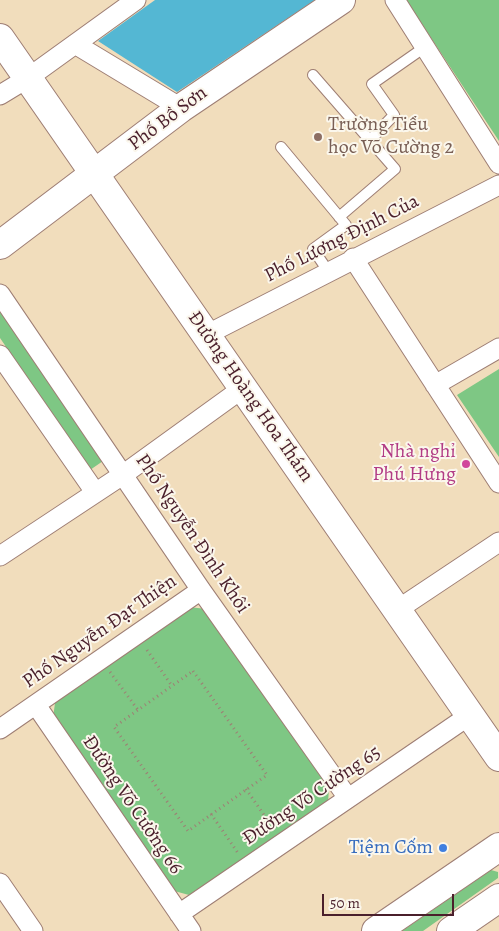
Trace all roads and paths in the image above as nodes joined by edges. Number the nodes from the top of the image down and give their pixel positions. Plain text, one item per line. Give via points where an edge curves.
1 (341, 0) edge
2 (395, 0) edge
3 (124, 4) edge
4 (0, 38) edge
5 (75, 44) junction
6 (425, 47) junction
7 (313, 75) dead end
8 (28, 78) junction
9 (0, 95) edge
10 (181, 108) junction
11 (370, 140) junction
12 (281, 147) dead end
13 (499, 164) edge
14 (95, 175) junction
15 (499, 185) edge
16 (339, 217) junction
17 (0, 245) edge
18 (353, 258) junction
19 (328, 271) junction
20 (0, 294) edge
21 (206, 334) junction
22 (499, 348) edge
23 (0, 354) edge
24 (435, 385) junction
25 (243, 388) junction
26 (124, 474) junction
27 (499, 483) edge
28 (95, 492) junction
29 (499, 542) edge
30 (0, 556) edge
31 (201, 590) junction
32 (397, 610) junction
33 (142, 643) dead end
34 (108, 668) dead end
35 (172, 686) junction
36 (36, 705) junction
37 (138, 710) junction
38 (470, 715) junction
39 (0, 729) edge
40 (499, 757) edge
41 (246, 789) junction
42 (348, 798) junction
43 (211, 814) junction
44 (275, 830) dead end
45 (499, 847) edge
46 (239, 855) dead end
47 (0, 883) edge
48 (499, 898) edge
49 (179, 914) junction
50 (33, 931) edge
51 (192, 931) edge
52 (376, 931) edge
53 (452, 931) edge

1 - 10 street, Phố Bồ Sơn
2 - 6 street
3 - 5 street
4 - 8 street, Đường Hoàng Hoa Thám
5 - 8 street
5 - 10 street
6 - 11 lane via 372,84 394,115
6 - 13 street
7 - 11 lane
8 - 9 street
8 - 14 street, Đường Hoàng Hoa Thám
10 - 14 street, Phố Bồ Sơn
11 - 16 lane via 395,168
12 - 16 lane
14 - 17 street, Phố Bồ Sơn
14 - 21 street, Đường Hoàng Hoa Thám
15 - 18 street, Phố Lương Định Của
16 - 19 lane via 346,226 313,249
18 - 19 street, Phố Lương Định Của
18 - 24 street
19 - 21 street, Phố Lương Định Của
20 - 26 street, Phố Nguyễn Đình Khôi
21 - 25 street, Đường Hoàng Hoa Thám
22 - 24 street
23 - 28 street
24 - 27 street
25 - 26 street
25 - 32 street, Đường Hoàng Hoa Thám
26 - 28 street
26 - 31 street, Phố Nguyễn Đình Khôi
28 - 30 street
29 - 32 street
31 - 36 street, Phố Nguyễn Đạt Thiện
31 - 42 street, Phố Nguyễn Đình Khôi
32 - 38 street, Đường Hoàng Hoa Thám
33 - 35 path
34 - 37 path
35 - 37 path
35 - 41 path via 193,671 267,775
36 - 39 street, Phố Nguyễn Đạt Thiện
36 - 49 street, Đường Võ Cường 66
37 - 43 path via 114,727 188,831
38 - 40 street, Đường Hoàng Hoa Thám
38 - 42 street, Đường Võ Cường 65
41 - 43 path
41 - 44 path
42 - 49 street, Đường Võ Cường 65
43 - 46 path
45 - 52 street
47 - 50 street
48 - 53 street
49 - 51 street, Đường Võ Cường 66

